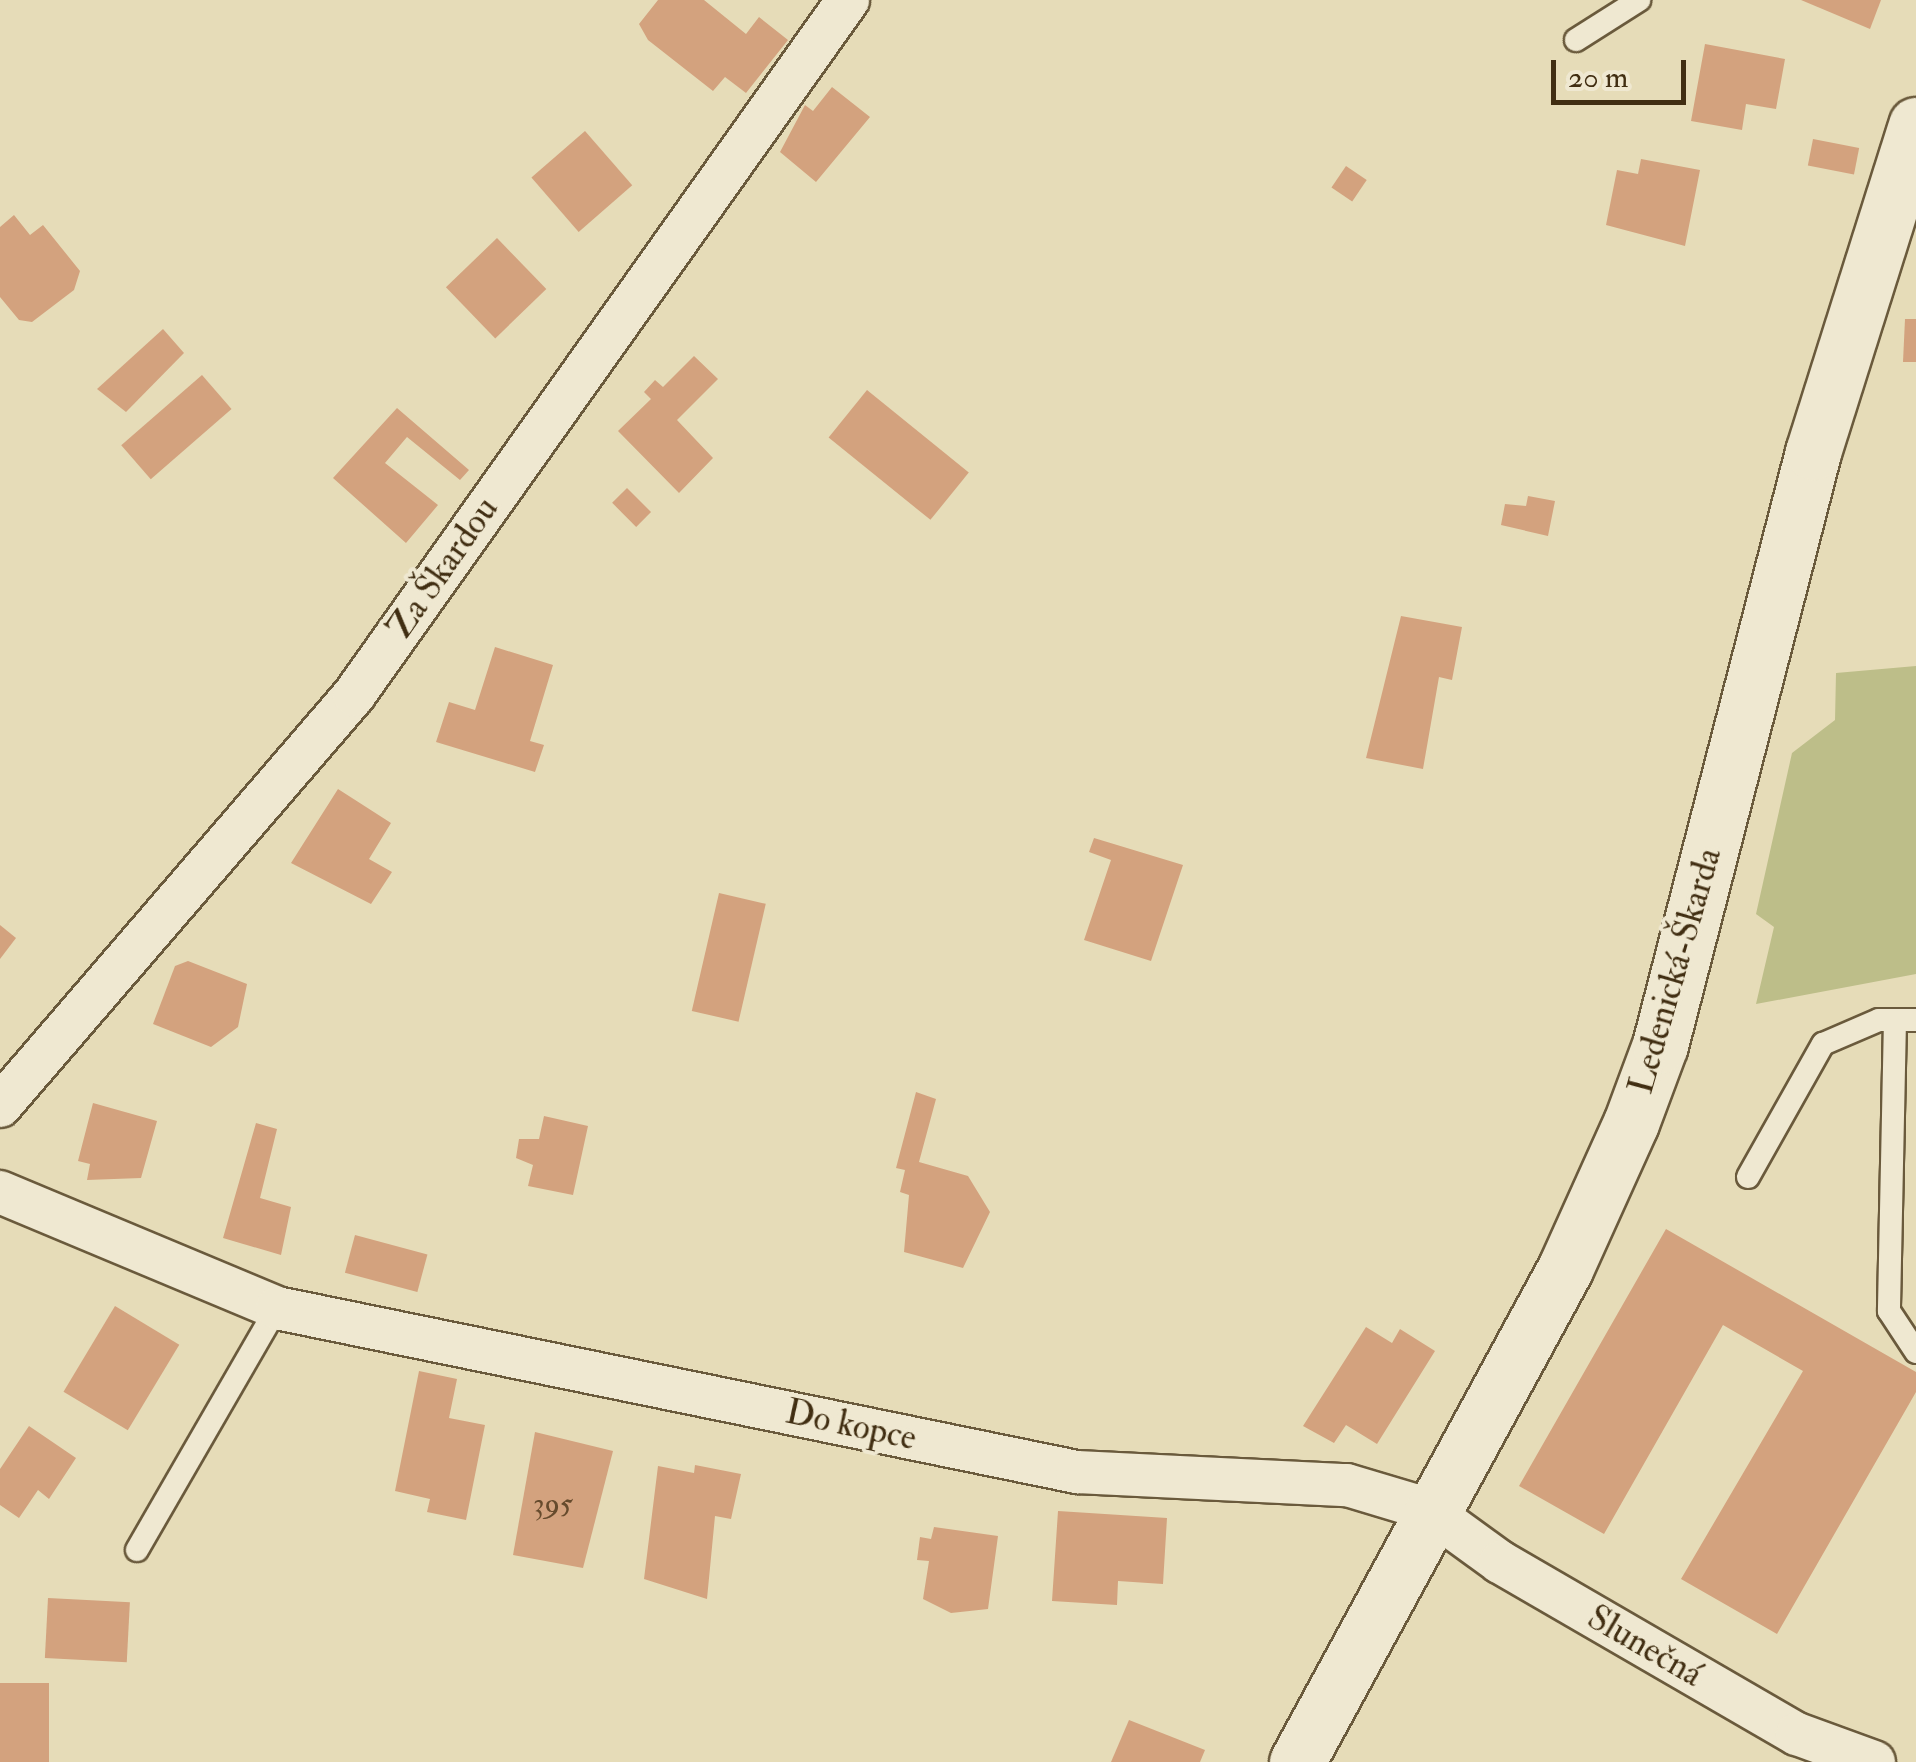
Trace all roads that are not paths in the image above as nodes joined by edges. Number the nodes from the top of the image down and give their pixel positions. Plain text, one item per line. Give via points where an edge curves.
1 (848, 0) edge
2 (1639, 0) edge
3 (1576, 40) dead end
4 (1916, 125) edge
5 (1906, 1020) edge
6 (0, 1106) edge
7 (1748, 1177) dead end
8 (0, 1192) edge
9 (278, 1308) junction
10 (1916, 1352) edge
11 (1426, 1509) junction
12 (138, 1550) dead end
13 (1297, 1762) edge
14 (1874, 1762) edge

1 - 6 street, Za Škardou via 354,696
2 - 3 lane
4 - 11 main road, Ledenická-Škarda via 1813,452 1660,1045 1565,1268
5 - 7 lane via 1823,1044
5 - 10 lane via 1890,1311
8 - 9 street, Do kopce
9 - 11 street, Do kopce via 1077,1472 1348,1485
9 - 12 lane
11 - 13 main road, Ledenická-Škarda
11 - 14 street, Slunečná via 1500,1562 1797,1734

